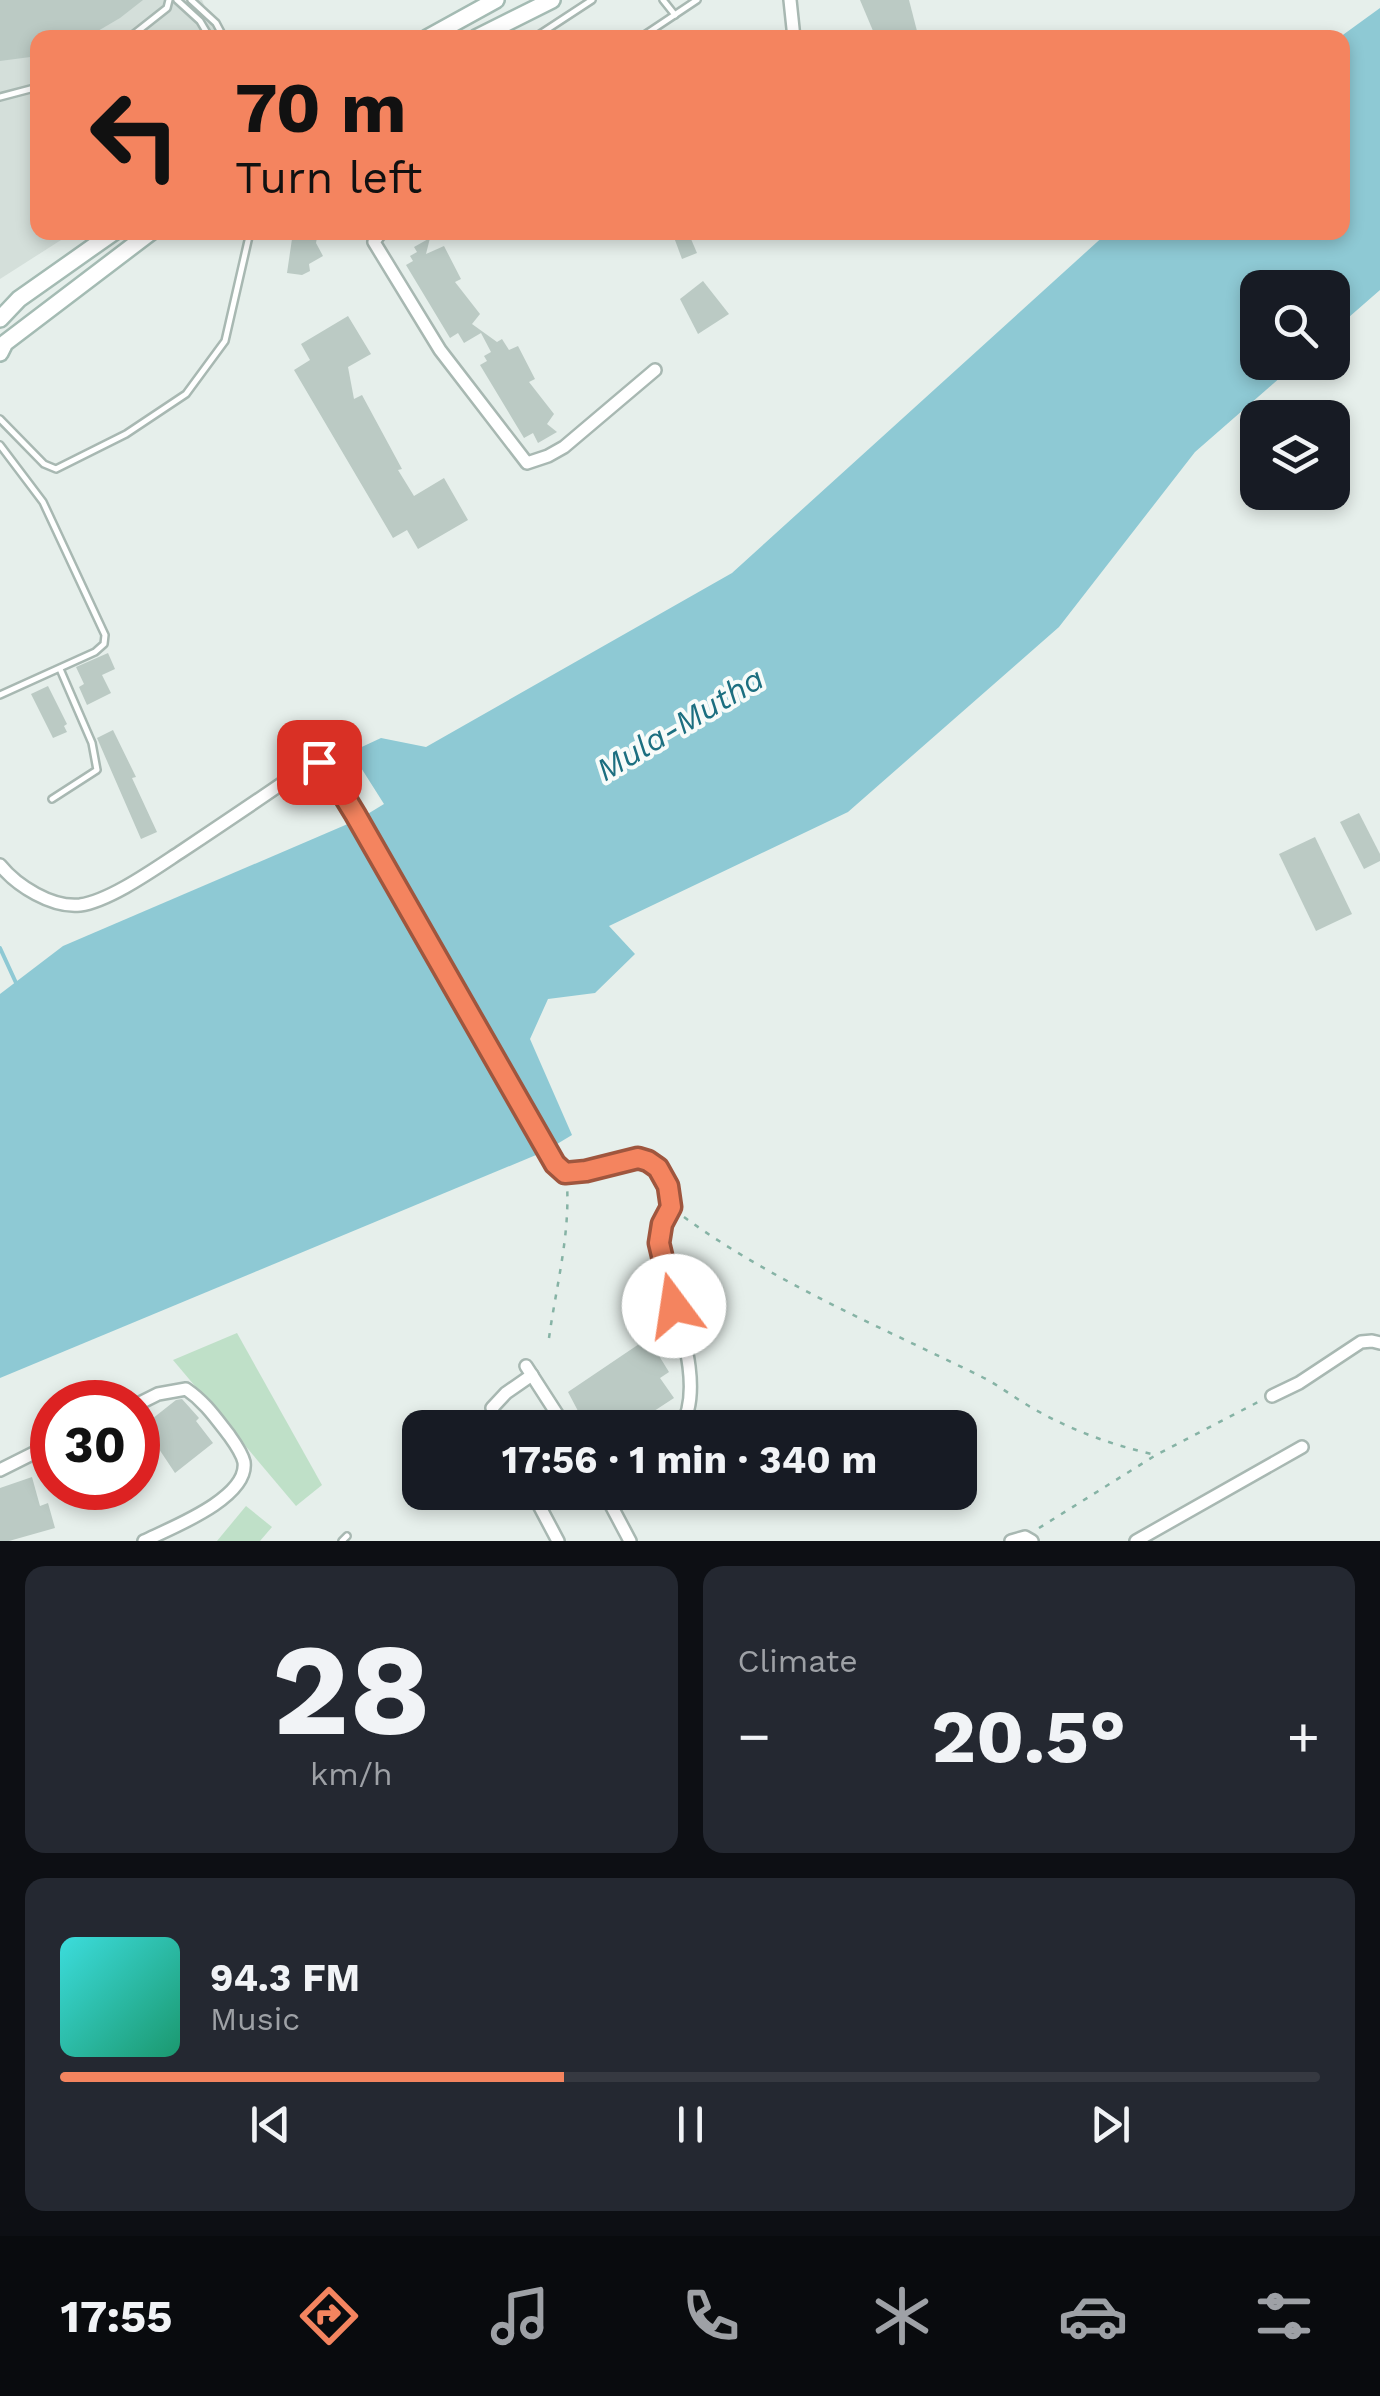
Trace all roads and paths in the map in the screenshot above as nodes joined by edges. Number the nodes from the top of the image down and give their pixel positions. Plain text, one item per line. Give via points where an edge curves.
1 (169, 0) edge
2 (177, 0) edge
3 (191, 0) edge
4 (496, 0) edge
5 (552, 0) edge
6 (592, 0) edge
7 (663, 0) edge
8 (696, 0) edge
9 (790, 0) edge
10 (674, 15) junction
11 (139, 30) edge
12 (205, 30) edge
13 (219, 30) edge
14 (442, 30) edge
15 (492, 30) edge
16 (546, 30) edge
17 (652, 30) edge
18 (793, 30) edge
19 (30, 89) edge
20 (0, 97) edge
21 (103, 240) edge
22 (141, 240) edge
23 (248, 240) edge
24 (375, 240) edge
25 (0, 319) edge
26 (0, 353) edge
27 (655, 370) dead end
28 (0, 419) edge
29 (0, 445) edge
30 (60, 668) junction
31 (0, 695) edge
32 (52, 799) dead end
33 (0, 865) edge
34 (565, 1173) junction
35 (671, 1207) junction
36 (548, 1338) dead end
37 (1380, 1343) edge
38 (160, 1394) edge
39 (1272, 1396) joint
40 (493, 1410) edge
41 (555, 1410) edge
42 (687, 1410) edge
43 (1302, 1447) dead end
44 (1156, 1454) junction
45 (30, 1455) edge
46 (0, 1470) edge
47 (542, 1510) edge
48 (614, 1510) edge
49 (1029, 1539) edge
50 (144, 1541) edge
51 (558, 1541) edge
52 (630, 1541) edge
53 (1010, 1541) edge
54 (1136, 1541) edge

1 - 11 lane
2 - 12 lane
3 - 13 lane
4 - 14 main road
5 - 15 main road
6 - 16 lane
7 - 10 lane
8 - 10 lane
9 - 18 street
10 - 17 lane
19 - 20 lane
21 - 25 main road
22 - 26 main road
23 - 28 lane via 226,341 186,394 56,470
24 - 27 street via 440,350 527,463 564,446
29 - 30 lane via 43,502 104,628 104,644 96,652
30 - 31 lane
30 - 32 lane via 97,770
33 - 34 street via 43,897 85,904 133,883 319,762
34 - 35 street via 648,1161 668,1186
34 - 36 path via 568,1203
35 - 42 street via 659,1243 689,1360
35 - 44 path via 778,1276 1031,1408 1098,1440
37 - 39 street via 1361,1342
38 - 50 street via 186,1389 204,1401 244,1461 243,1476 230,1496
39 - 44 path
40 - 41 street via 529,1370
43 - 54 street
44 - 49 path
45 - 46 street
47 - 51 street
48 - 52 street
49 - 53 street

